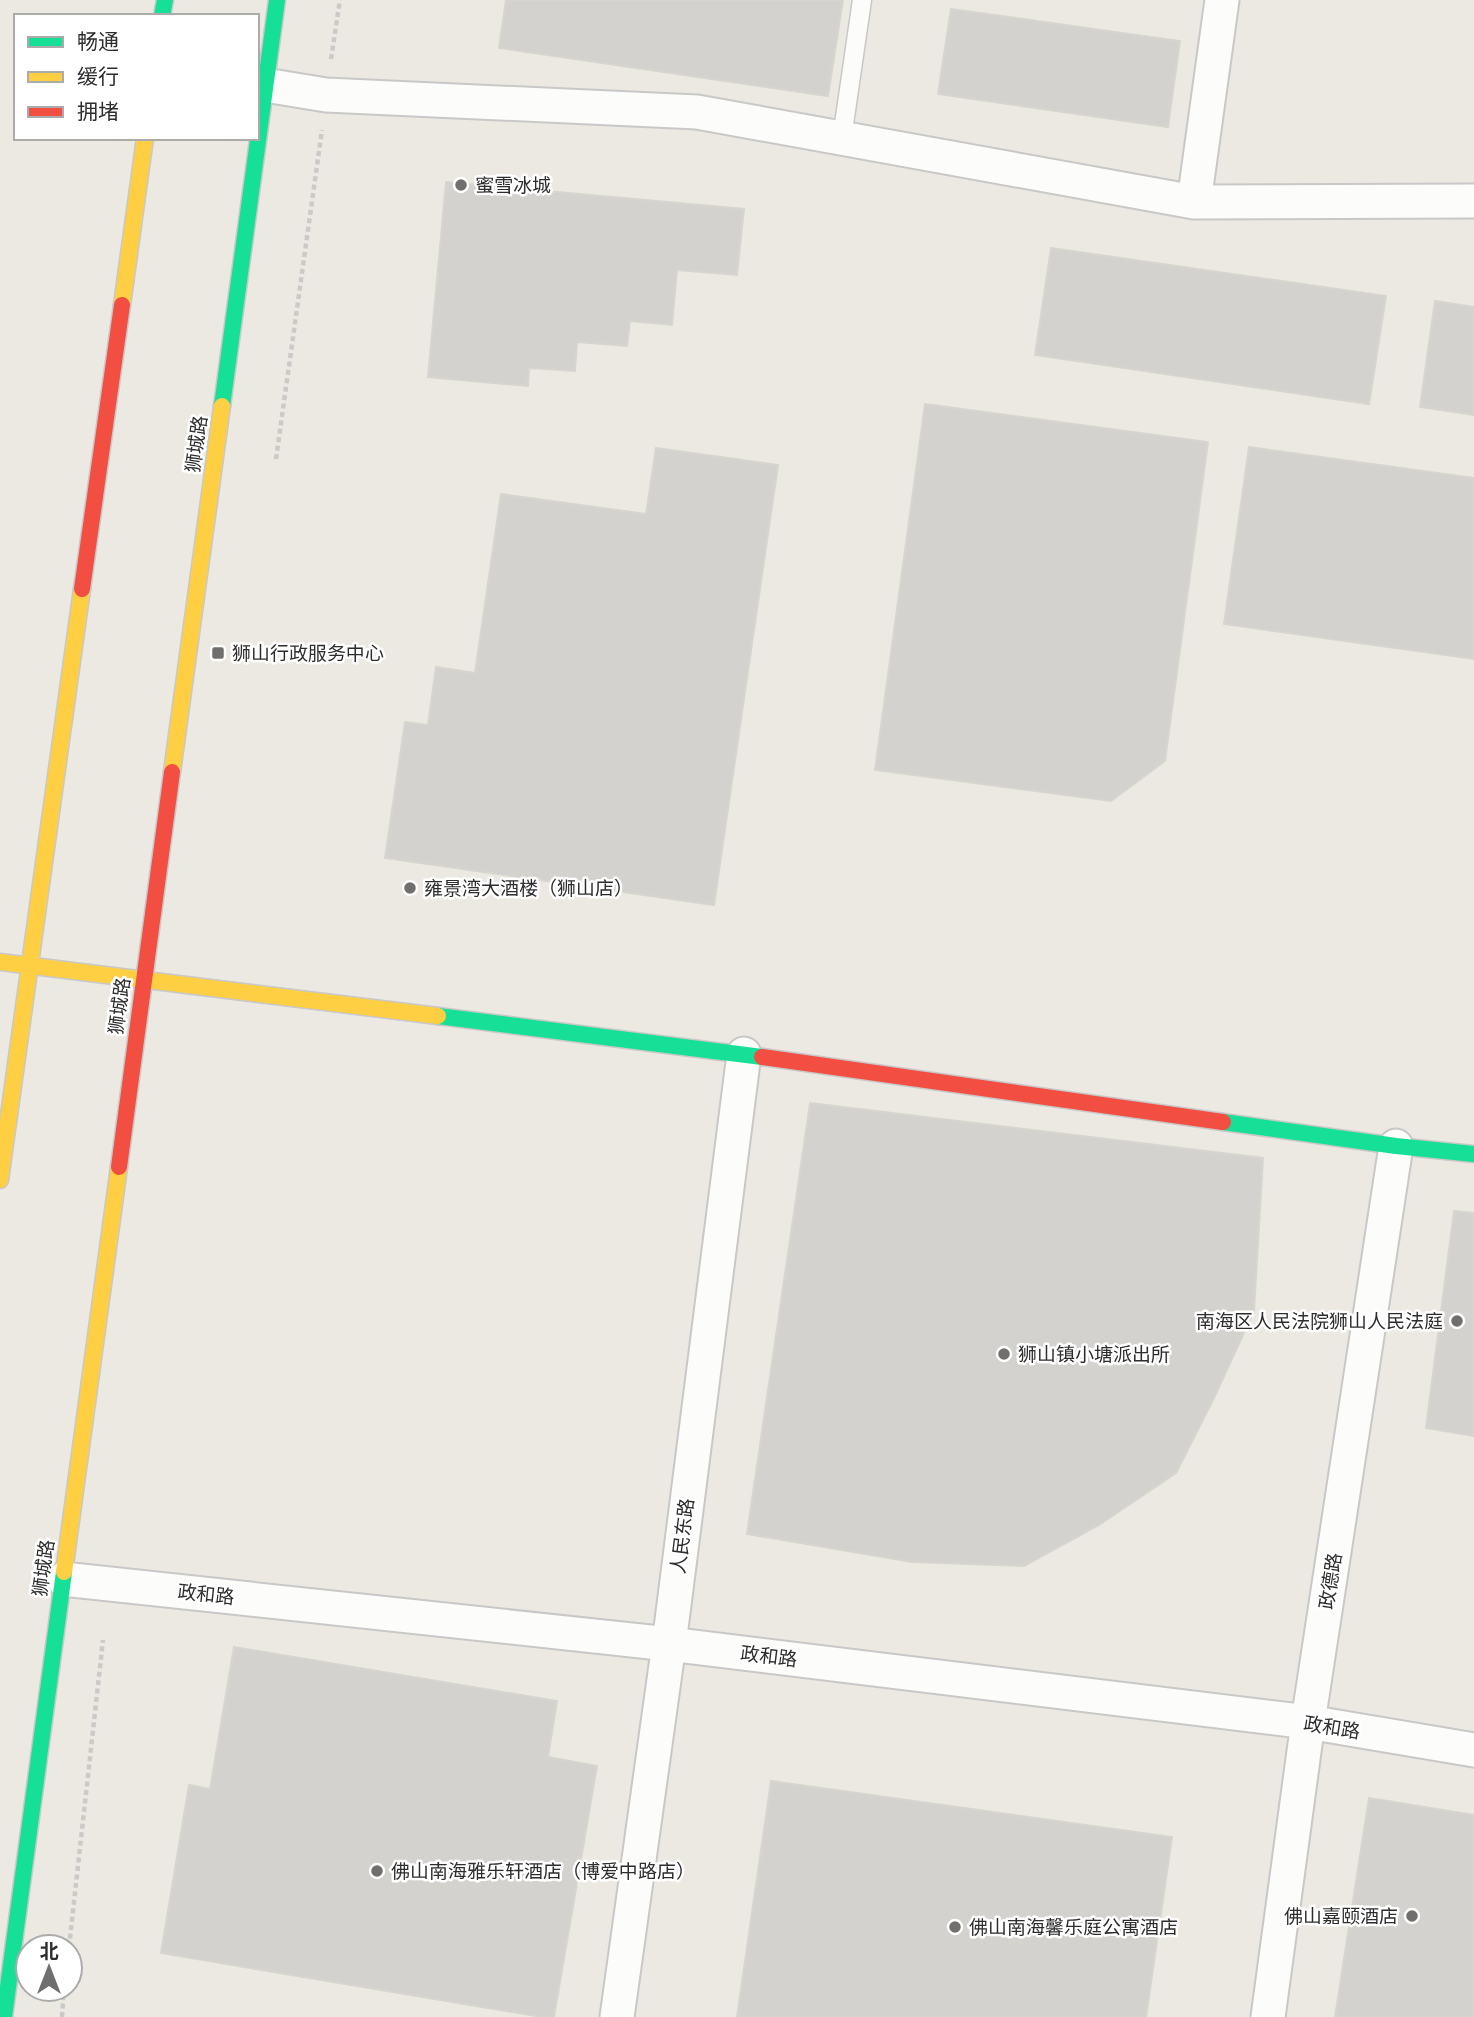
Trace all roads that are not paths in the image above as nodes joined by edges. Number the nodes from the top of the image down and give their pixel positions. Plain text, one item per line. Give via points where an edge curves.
1 (277, 0) edge
2 (862, 0) edge
3 (1222, 0) edge
4 (265, 85) junction
5 (259, 129) edge
6 (842, 138) junction
7 (145, 140) edge
8 (258, 140) edge
9 (1474, 201) edge
10 (1194, 202) junction
11 (0, 962) edge
12 (29, 966) junction
13 (144, 979) junction
14 (744, 1054) junction
15 (1396, 1146) junction
16 (1474, 1154) edge
17 (0, 1180) edge
18 (63, 1579) junction
19 (668, 1644) junction
20 (1308, 1722) junction
21 (1474, 1750) edge
22 (4, 2017) edge
23 (617, 2017) edge
24 (1268, 2017) edge

1 - 4 street, 狮城路
2 - 6 lane
3 - 10 street
4 - 5 street, 狮城路
4 - 6 street via 326,95 697,112
6 - 10 street
7 - 12 street
8 - 13 street, 狮城路
9 - 10 street
11 - 12 street
12 - 13 street
12 - 17 street
13 - 14 street
13 - 18 street, 狮城路
14 - 15 street
14 - 19 street, 人民东路
15 - 16 street
15 - 20 street, 政德路
18 - 19 street, 政和路
18 - 22 street, 狮城路
19 - 20 street, 政和路
19 - 23 street, 人民东路
20 - 21 street, 政和路
20 - 24 street, 政德路

